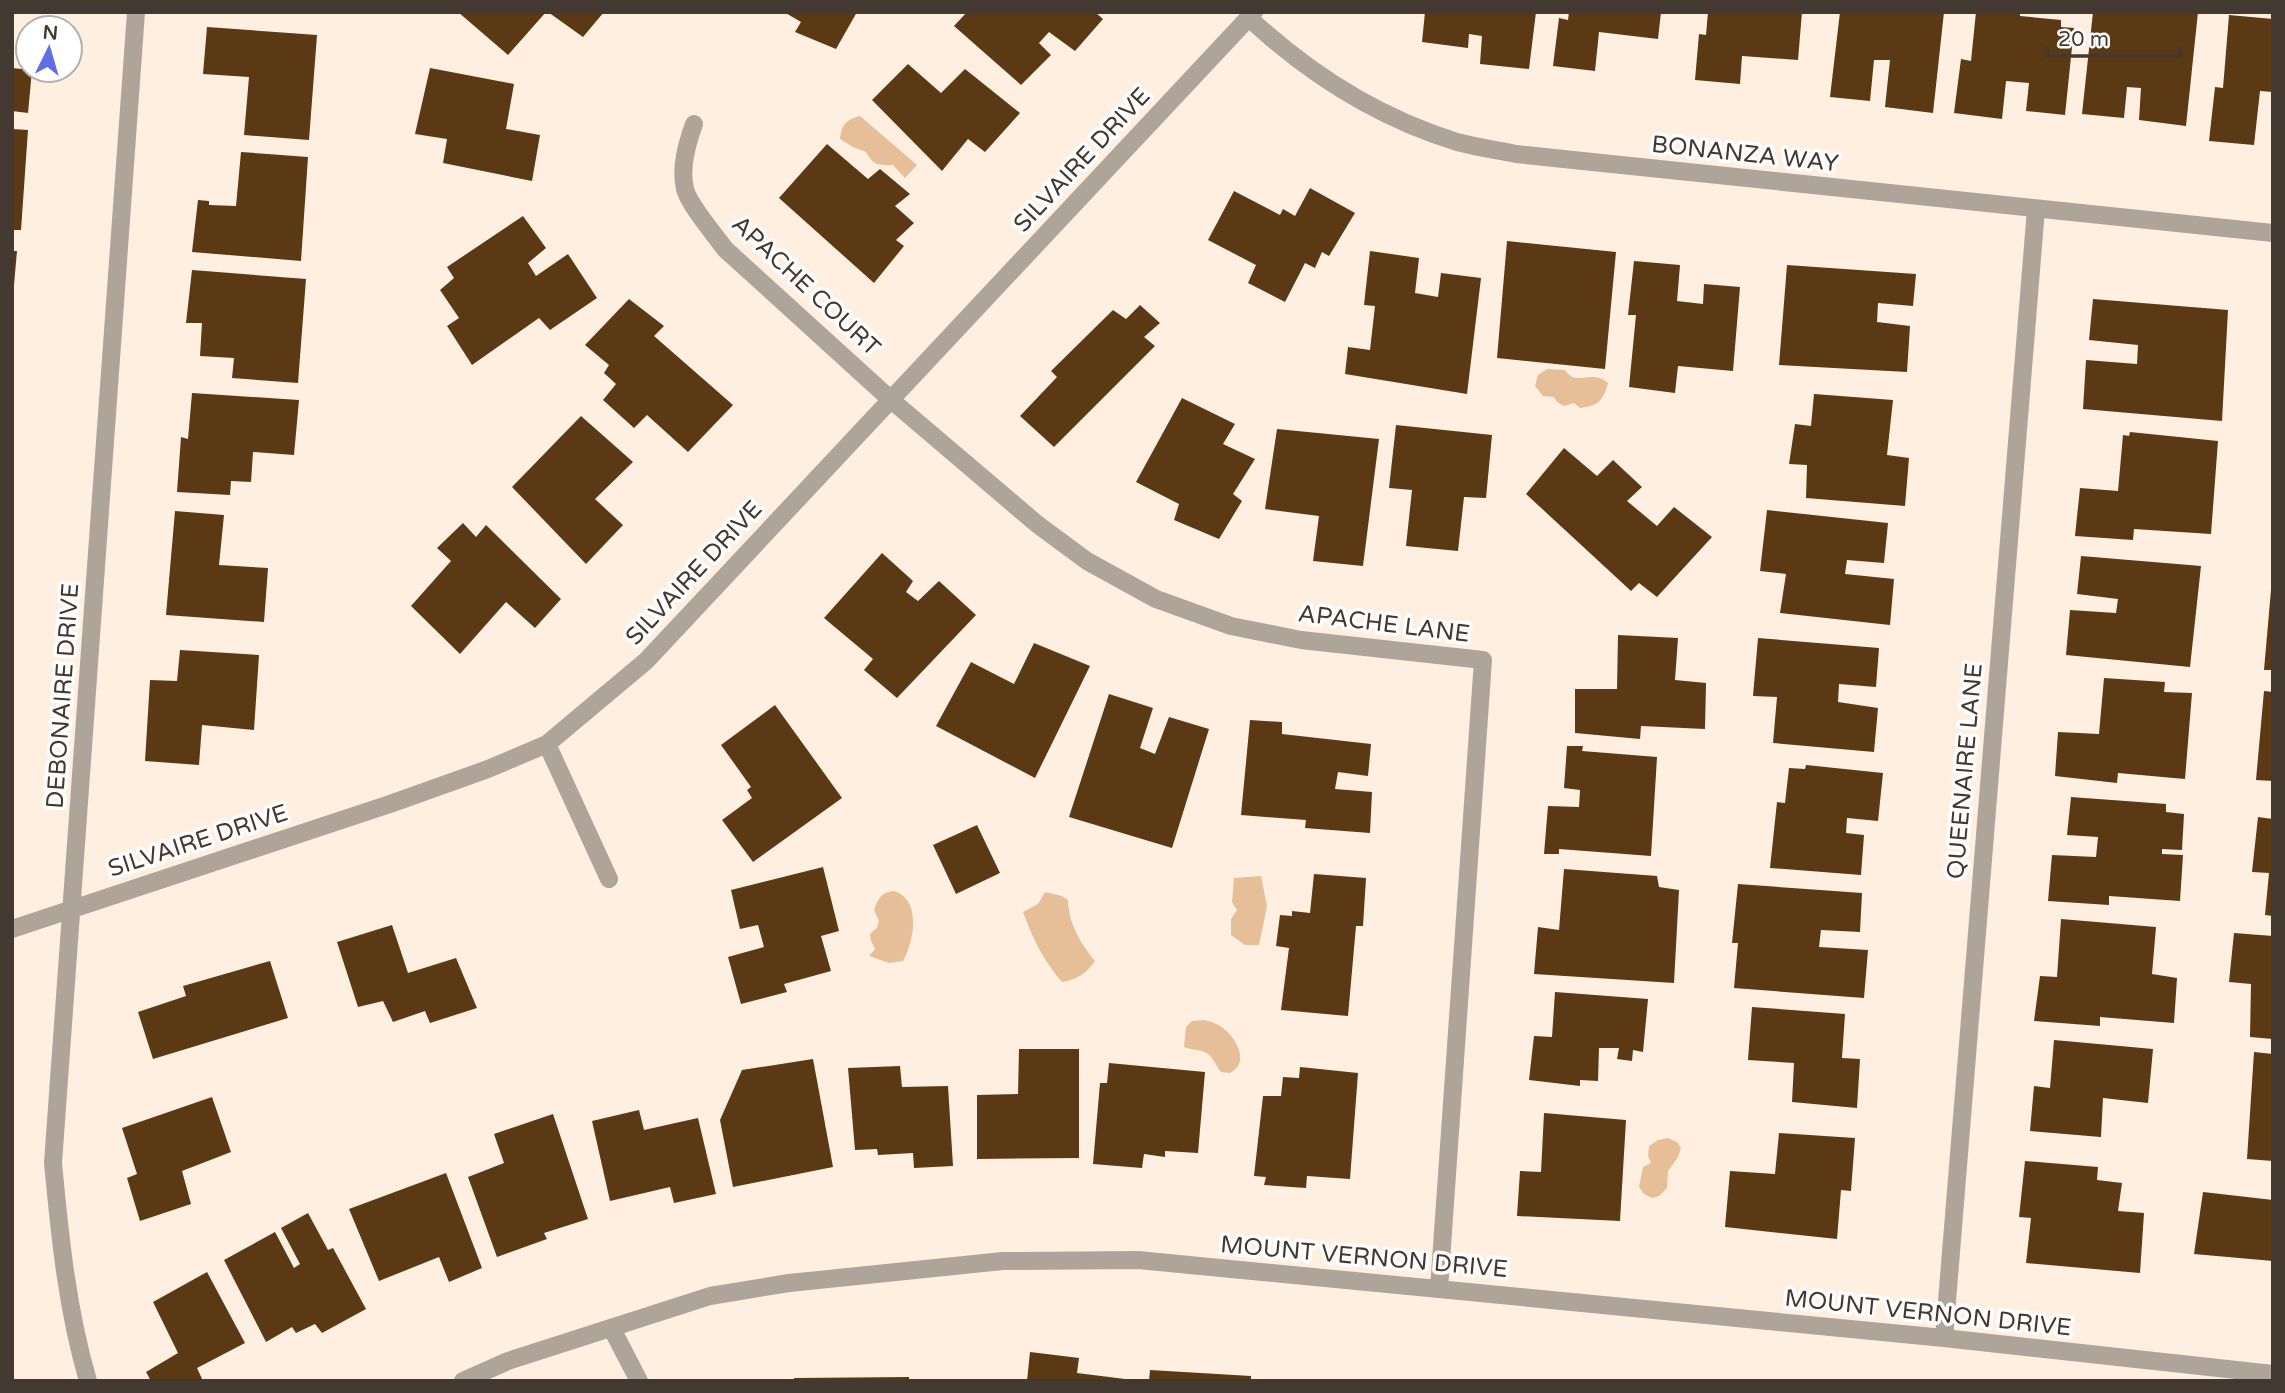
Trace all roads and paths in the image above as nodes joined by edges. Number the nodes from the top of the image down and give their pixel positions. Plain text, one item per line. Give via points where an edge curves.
1 (136, 12) edge
2 (1252, 15) edge
3 (694, 124) dead end
4 (2036, 209) junction
5 (2273, 233) edge
6 (890, 399) junction
7 (547, 744) junction
8 (609, 879) dead end
9 (73, 908) junction
10 (12, 929) edge
11 (1439, 1289) junction
12 (612, 1329) junction
13 (1944, 1338) junction
14 (2273, 1374) edge
15 (88, 1381) edge
16 (463, 1381) edge
17 (639, 1381) edge

1 - 9 street, DEBONAIRE DRIVE
2 - 4 street, BONANZA WAY via 1274,41 1328,82 1402,122 1458,142 1516,154
2 - 6 street, SILVAIRE DRIVE
3 - 6 street, APACHE COURT via 684,155 685,190 704,221 725,249
4 - 5 street, BONANZA WAY
4 - 13 street, QUEENAIRE LANE
6 - 7 street, SILVAIRE DRIVE via 646,661
6 - 11 street, APACHE LANE via 1037,524 1087,561 1156,599 1231,626 1301,640 1483,660
7 - 8 street
7 - 9 street, SILVAIRE DRIVE via 390,804
9 - 10 street, SILVAIRE DRIVE
9 - 15 street, DEBONAIRE DRIVE via 53,1163 62,1261
11 - 12 street, MOUNT VERNON DRIVE via 1138,1260 1003,1261 789,1283 710,1296
11 - 13 street, MOUNT VERNON DRIVE
12 - 16 street, MOUNT VERNON DRIVE via 508,1361
12 - 17 street
13 - 14 street, MOUNT VERNON DRIVE

